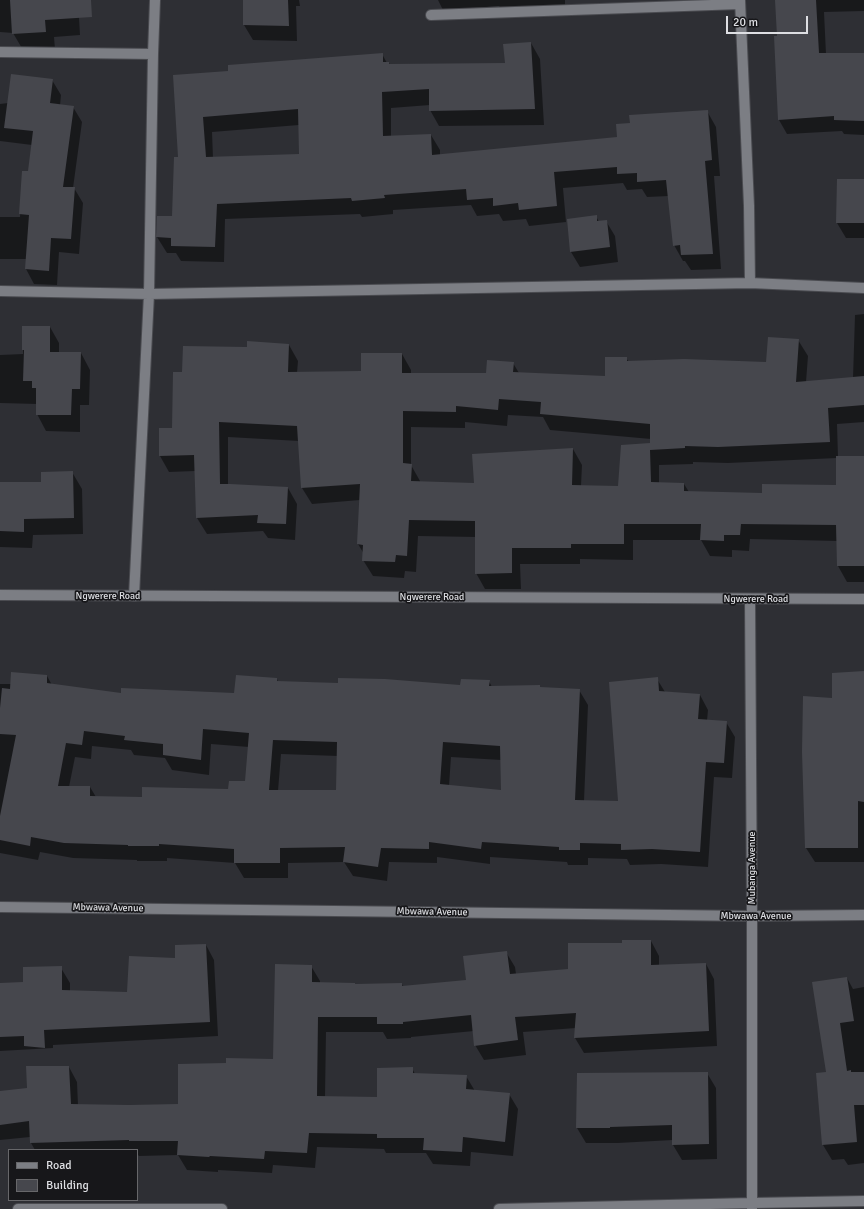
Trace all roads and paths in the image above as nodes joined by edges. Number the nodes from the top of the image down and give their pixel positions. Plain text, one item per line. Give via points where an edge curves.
1 (155, 0) edge
2 (740, 2) edge
3 (431, 16) dead end
4 (0, 52) edge
5 (153, 54) junction
6 (750, 283) junction
7 (864, 288) edge
8 (0, 291) edge
9 (149, 294) junction
10 (0, 596) edge
11 (134, 596) junction
12 (750, 599) junction
13 (864, 599) edge
14 (0, 906) edge
15 (752, 916) junction
16 (864, 916) edge
17 (864, 1201) edge
18 (752, 1206) edge
19 (18, 1209) edge
20 (222, 1209) edge
21 (499, 1209) edge

1 - 5 street
2 - 3 street
2 - 6 street
4 - 5 street
5 - 9 street
6 - 7 street
6 - 9 street
8 - 9 street
9 - 11 street
10 - 11 street, Ngwerere Road
11 - 12 street, Ngwerere Road
12 - 13 street, Ngwerere Road
12 - 15 street, Mubanga Avenue
14 - 15 street, Mbwawa Avenue
15 - 16 street, Mbwawa Avenue
15 - 18 street, Mubanga Avenue
17 - 18 street
18 - 21 street
19 - 20 street

